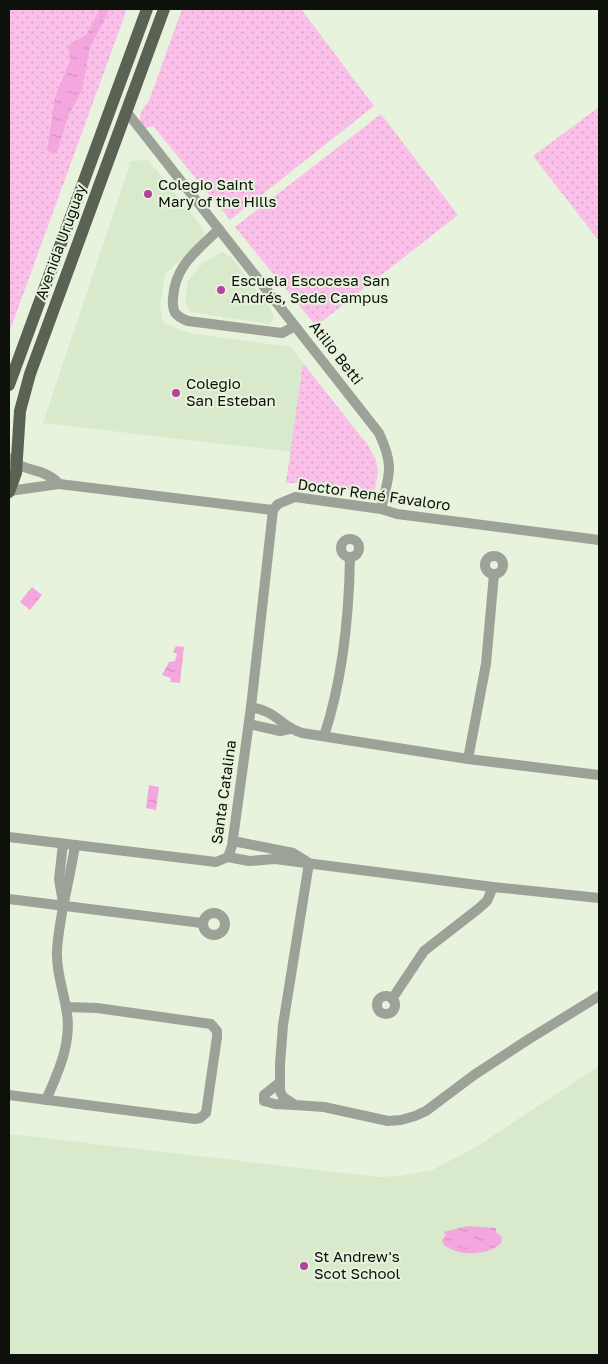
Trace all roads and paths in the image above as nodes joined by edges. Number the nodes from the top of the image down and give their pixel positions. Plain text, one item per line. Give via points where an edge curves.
1 (148, 9) edge
2 (164, 9) edge
3 (126, 111) junction
4 (219, 229) junction
5 (295, 326) junction
6 (9, 385) edge
7 (12, 462) edge
8 (60, 484) junction
9 (9, 491) edge
10 (273, 510) junction
11 (381, 510) junction
12 (599, 540) edge
13 (350, 556) dead end
14 (494, 574) dead end
15 (251, 707) junction
16 (249, 724) junction
17 (290, 729) junction
18 (324, 736) junction
19 (468, 759) junction
20 (599, 775) edge
21 (9, 837) edge
22 (233, 841) junction
23 (63, 844) junction
24 (75, 845) junction
25 (228, 858) junction
26 (308, 863) junction
27 (494, 888) junction
28 (599, 898) edge
29 (9, 899) edge
30 (64, 906) junction
31 (202, 923) dead end
32 (599, 996) edge
33 (392, 999) dead end
34 (66, 1007) junction
35 (279, 1083) junction
36 (9, 1095) edge
37 (46, 1100) junction
38 (295, 1105) junction

1 - 6 main road, Avenida Uruguay
2 - 3 main road, Avenida Uruguay
3 - 4 street, Atilio Betti
3 - 7 main road, Avenida Uruguay via 30,374
4 - 5 street, Atilio Betti
4 - 5 street via 179,272 172,309 176,315 188,320 282,334
5 - 11 street, Atilio Betti via 379,433 391,470
7 - 8 street via 45,472
7 - 9 main road, Avenida Uruguay
8 - 9 street
8 - 10 street
10 - 11 street, Doctor René Favaloro via 278,504 295,497
10 - 15 street, Santa Catalina
11 - 12 street, Doctor René Favaloro
13 - 18 street via 346,630
14 - 19 street via 486,664
15 - 16 street, Santa Catalina
15 - 17 street via 270,711
16 - 17 street via 280,731
16 - 22 street, Santa Catalina
17 - 18 street
18 - 19 street
19 - 20 street
21 - 23 street, Santa Catalina
22 - 25 street, Santa Catalina
22 - 26 street via 293,853
23 - 24 street, Santa Catalina
23 - 30 street via 59,879
24 - 25 street, Santa Catalina via 216,862
24 - 30 street
25 - 26 street
26 - 27 street
26 - 35 street via 283,1025
27 - 28 street
27 - 33 street via 487,902 424,951
29 - 30 street
30 - 31 street
30 - 34 street via 57,969
32 - 38 street via 414,1116 388,1121
34 - 37 street via 64,1056
34 - 37 street via 97,1008 211,1024 217,1036 208,1108 204,1116 195,1119
35 - 38 street via 283,1097
35 - 38 street via 267,1091 264,1101
36 - 37 street

